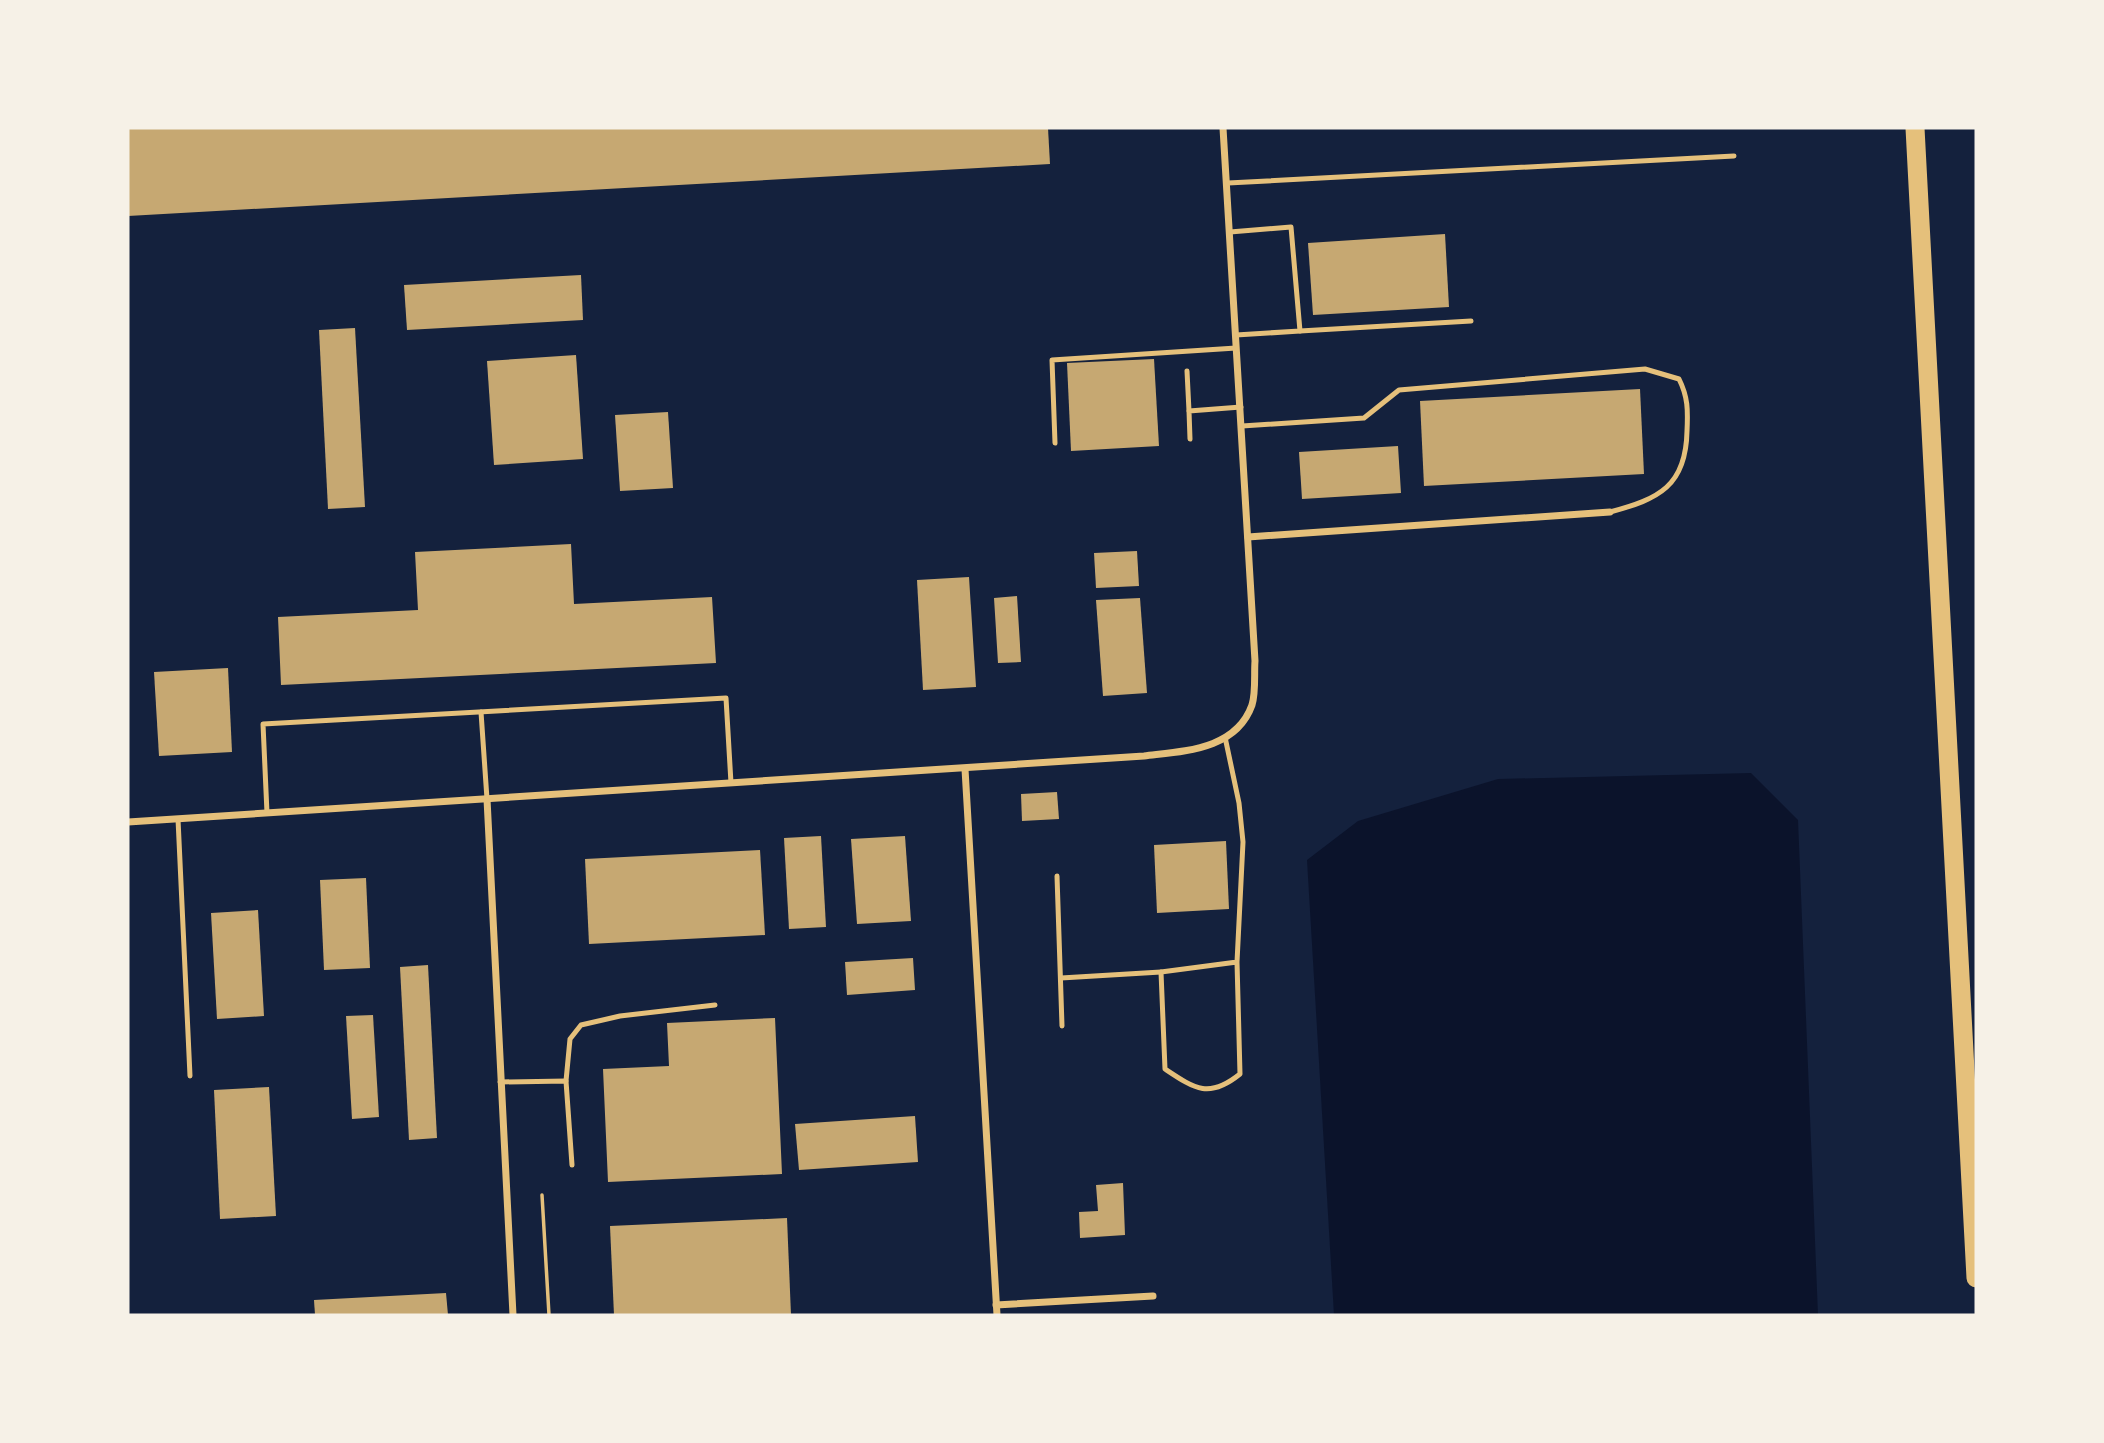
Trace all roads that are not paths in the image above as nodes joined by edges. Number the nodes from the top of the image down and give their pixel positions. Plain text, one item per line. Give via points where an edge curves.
1 (1223, 128) edge
2 (1915, 128) edge
3 (1734, 156) dead end
4 (1228, 183) junction
5 (1230, 232) junction
6 (1471, 321) dead end
7 (1300, 331) junction
8 (1236, 335) junction
9 (1236, 348) junction
10 (1187, 371) dead end
11 (1241, 407) junction
12 (1189, 411) junction
13 (1242, 426) junction
14 (1190, 439) dead end
15 (1055, 443) dead end
16 (1610, 512) joint
17 (1248, 537) junction
18 (481, 712) junction
19 (1225, 737) junction
20 (965, 769) junction
21 (731, 783) junction
22 (487, 799) junction
23 (267, 813) junction
24 (178, 819) junction
25 (128, 822) edge
26 (1057, 876) dead end
27 (1237, 962) junction
28 (1161, 972) junction
29 (1061, 978) junction
30 (715, 1005) dead end
31 (1062, 1026) dead end
32 (190, 1076) dead end
33 (566, 1081) junction
34 (500, 1082) junction
35 (572, 1165) dead end
36 (1976, 1278) edge
37 (1153, 1296) dead end
38 (996, 1305) junction
39 (513, 1315) edge
40 (997, 1315) edge

1 - 4 street
2 - 36 highway
3 - 4 lane
4 - 5 street
5 - 7 lane via 1292,228
5 - 8 street
6 - 7 lane
7 - 8 lane
8 - 9 street
9 - 11 street
9 - 15 lane via 1052,360
10 - 12 lane
11 - 12 lane
11 - 13 street
12 - 14 lane
13 - 16 lane via 1364,418 1399,390 1646,369 1679,379 1688,398 1687,449 1678,478 1648,502
13 - 17 street
16 - 17 street
17 - 19 street via 1255,661 1252,704 1240,727
18 - 21 lane via 726,698
18 - 22 lane
18 - 23 lane via 263,724
19 - 20 street via 1200,748 1144,756
19 - 27 lane via 1243,842
20 - 21 street
20 - 38 street
21 - 22 street
22 - 23 street
22 - 34 street
23 - 24 street
24 - 25 street
24 - 32 lane
26 - 29 lane
27 - 28 lane
27 - 28 lane via 1240,1074 1225,1086 1194,1089 1165,1069
28 - 29 lane
29 - 31 lane
30 - 33 lane via 581,1025 570,1039
33 - 34 lane
33 - 35 lane
34 - 39 street
37 - 38 street
38 - 40 street

